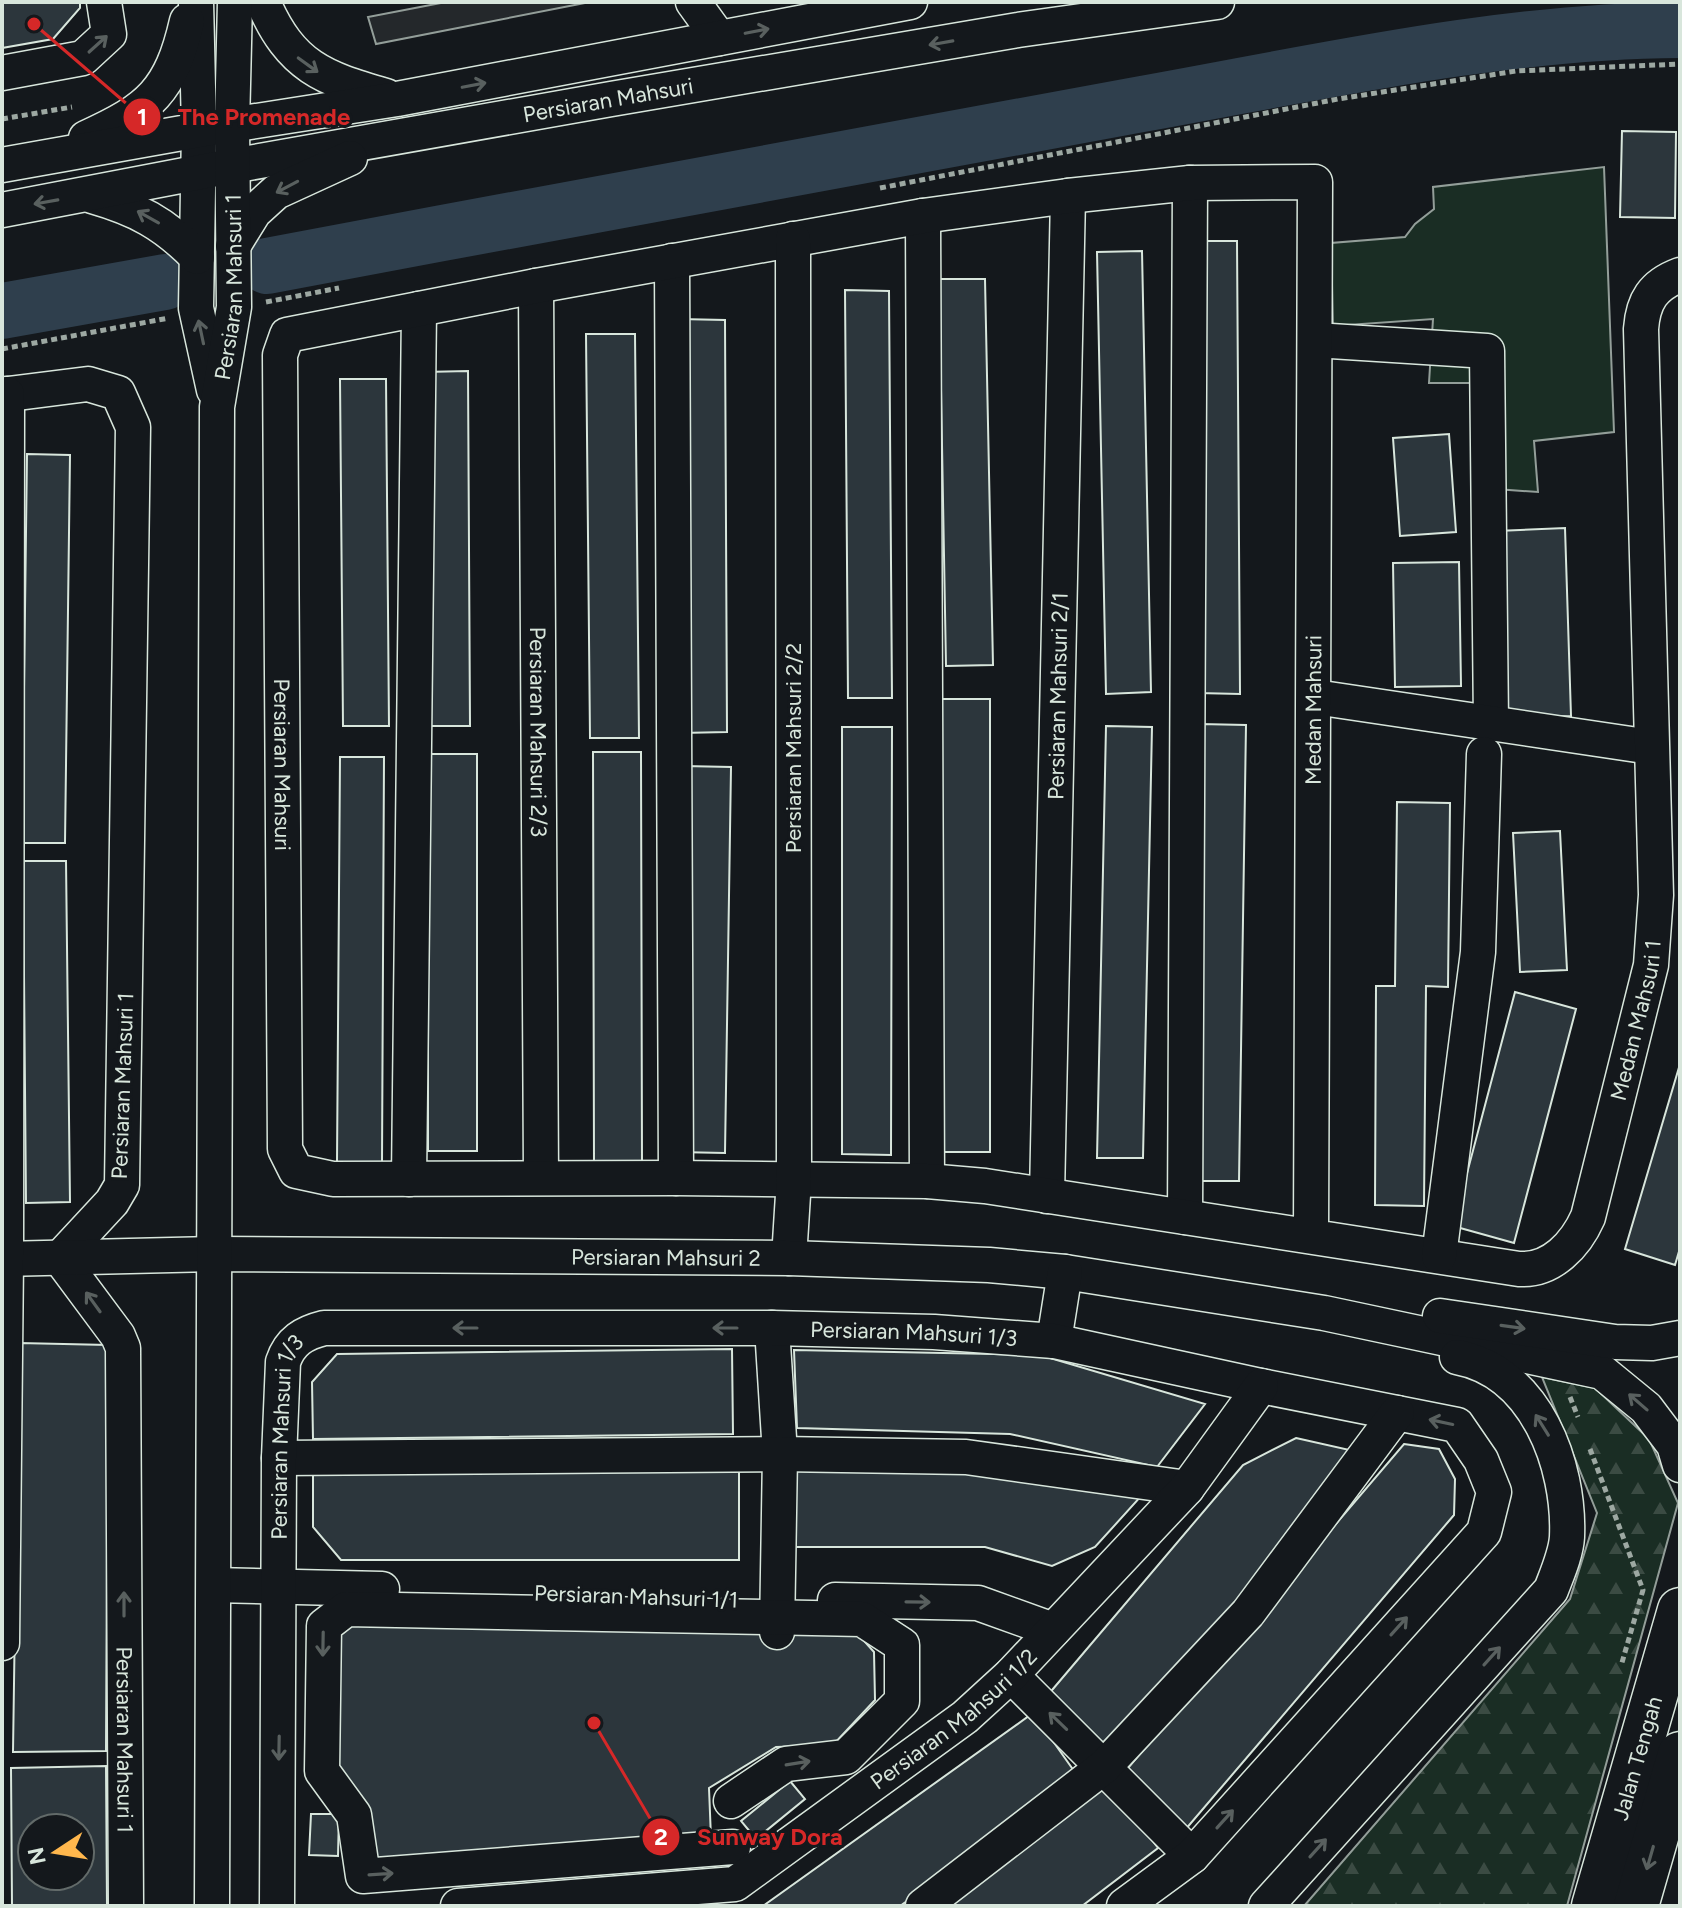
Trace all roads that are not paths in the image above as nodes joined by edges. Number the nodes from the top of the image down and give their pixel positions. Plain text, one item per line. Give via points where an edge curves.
1 (104, 2) edge
2 (194, 2) edge
3 (235, 2) edge
4 (263, 2) edge
5 (693, 2) edge
6 (910, 2) edge
7 (1108, 2) edge
8 (1217, 2) edge
9 (1068, 24) junction
10 (719, 38) junction
11 (2, 73) edge
12 (397, 99) junction
13 (215, 128) junction
14 (410, 134) junction
15 (39, 159) junction
16 (2, 165) edge
17 (232, 166) junction
18 (197, 174) junction
19 (1190, 183) junction
20 (89, 195) junction
21 (1068, 196) junction
22 (2, 210) edge
23 (923, 216) junction
24 (793, 239) junction
25 (233, 246) junction
26 (197, 257) junction
27 (672, 261) junction
28 (1680, 275) edge
29 (536, 286) junction
30 (419, 309) junction
31 (1315, 340) junction
32 (5, 394) edge
33 (217, 407) junction
34 (1315, 697) junction
35 (1488, 739) junction
36 (1651, 747) junction
37 (541, 1177) junction
38 (676, 1178) junction
39 (409, 1179) junction
40 (794, 1179) junction
41 (927, 1181) junction
42 (1047, 1196) junction
43 (1185, 1217) junction
44 (1311, 1236) junction
45 (214, 1254) junction
46 (1439, 1256) junction
47 (60, 1258) junction
48 (789, 1258) junction
49 (4, 1259) edge
50 (1065, 1272) junction
51 (1324, 1313) junction
52 (772, 1328) junction
53 (1680, 1338) edge
54 (1054, 1341) junction
55 (1261, 1386) junction
56 (1397, 1413) junction
57 (780, 1454) junction
58 (279, 1458) junction
59 (1680, 1465) edge
60 (1187, 1488) junction
61 (214, 1585) junction
62 (280, 1586) junction
63 (1680, 1610) edge
64 (777, 1616) junction
65 (1053, 1630) junction
66 (2, 1643) edge
67 (1011, 1675) junction
68 (1680, 1754) edge
69 (1105, 1766) junction
70 (733, 1847) junction
71 (1192, 1856) junction
72 (736, 1895) edge
73 (126, 1906) edge
74 (212, 1906) edge
75 (277, 1906) edge
76 (458, 1906) edge
77 (923, 1906) edge
78 (1124, 1906) edge
79 (1266, 1906) edge
80 (1594, 1906) edge
81 (1636, 1906) edge

11 -> 1 street via 83,58 109,34
2 - 13 street
2 - 15 street via 180,51 156,94 126,120
3 - 13 street
4 -> 12 street via 297,57 346,85
5 - 10 street
10 -> 6 street, Persiaran Mahsuri
7 - 9 street
8 - 9 street, Persiaran Mahsuri
9 -> 14 street, Persiaran Mahsuri
12 -> 10 street, Persiaran Mahsuri
12 - 13 street, Persiaran Mahsuri
13 - 15 street, Persiaran Mahsuri
13 - 17 street, Persiaran Mahsuri 1
13 - 18 street, Persiaran Mahsuri 1
14 - 17 street, Persiaran Mahsuri
14 -> 25 street via 276,192 254,212
15 - 16 street, Persiaran Mahsuri
17 - 18 street, Persiaran Mahsuri
17 - 25 street, Persiaran Mahsuri 1
18 - 20 street, Persiaran Mahsuri
18 - 26 street, Persiaran Mahsuri 1
19 - 21 street
19 - 31 street, Medan Mahsuri via 1315,182
19 - 43 street
20 -> 22 street, Persiaran Mahsuri
26 -> 20 street via 159,223
21 - 23 street
21 - 42 street, Persiaran Mahsuri 2/1
23 - 24 street
23 - 41 street
24 - 27 street
24 - 40 street, Persiaran Mahsuri 2/2
25 - 33 street, Persiaran Mahsuri 1 via 234,307
33 -> 26 street, Persiaran Mahsuri 1 via 197,317
27 - 29 street
27 - 38 street
28 - 36 street, Medan Mahsuri 1 via 1664,281 1642,310
29 - 30 street
29 - 37 street, Persiaran Mahsuri 2/3
30 - 39 street
30 - 39 street, Persiaran Mahsuri via 287,335 280,355 285,1149 296,1171 333,1179
31 - 34 street, Medan Mahsuri
31 - 35 street via 1487,351
32 - 47 street, Persiaran Mahsuri 1 via 88,384 118,393 133,427 122,1185
32 - 49 street
33 - 45 street, Persiaran Mahsuri 1
34 - 35 street
34 - 44 street, Medan Mahsuri
35 - 36 street
35 - 46 street via 1478,952
36 - 46 street, Medan Mahsuri 1 via 1656,895 1651,965 1588,1217 1573,1245 1540,1268
37 - 38 street
37 - 39 street
38 - 40 street
40 - 41 street
40 - 48 street, Persiaran Mahsuri 2/2
41 - 42 street
42 - 43 street
43 - 44 street
44 - 46 street
45 - 47 street, Persiaran Mahsuri 2
45 - 48 street, Persiaran Mahsuri 2
45 - 61 street, Persiaran Mahsuri 1
47 - 49 street, Persiaran Mahsuri 2
73 -> 47 street, Persiaran Mahsuri 1 via 123,1348
48 - 50 street, Persiaran Mahsuri 2
49 - 66 street
50 - 51 street, Persiaran Mahsuri 2
50 - 54 street
51 -> 53 street via 1399,1310 1615,1342
59 -> 51 street via 1674,1445 1646,1408 1602,1372
79 -> 51 street via 1551,1590 1567,1541 1566,1491 1552,1441 1526,1399 1504,1377 1470,1360 1382,1343
52 - 54 street, Persiaran Mahsuri 1/3
52 - 57 street
52 -> 58 street, Persiaran Mahsuri 1/3 via 307,1332 288,1349 283,1362
54 - 55 street, Persiaran Mahsuri 1/3
55 - 56 street, Persiaran Mahsuri 1/3
55 - 60 street, Persiaran Mahsuri 1/2
56 - 69 street via 1248,1613
71 -> 56 street, Persiaran Mahsuri 1/3 via 1484,1532 1494,1492 1481,1460 1457,1425
57 - 58 street
57 - 60 street via 966,1457
57 - 64 street
58 - 62 street, Persiaran Mahsuri 1/3
60 - 65 street, Persiaran Mahsuri 1/2
61 - 62 street, Persiaran Mahsuri 1/1
61 - 74 street, Persiaran Mahsuri 1
62 - 64 street, Persiaran Mahsuri 1/1
62 -> 75 street, Persiaran Mahsuri 1/3
63 - 80 main road, Jalan Tengah
64 -> 65 street, Persiaran Mahsuri 1/1 via 978,1603
70 -> 64 street via 730,1788 786,1764 846,1757 902,1701 902,1645 862,1619
64 -> 70 street via 346,1609 324,1626 322,1771 354,1815 363,1876
65 - 67 street, Persiaran Mahsuri 1/2
69 -> 67 street
67 - 72 street, Persiaran Mahsuri 1/2 via 965,1717
68 -> 81 main road, Jalan Tengah
69 - 71 street
69 - 77 street
70 - 72 street
71 - 78 street, Persiaran Mahsuri 1/3
72 - 76 street

